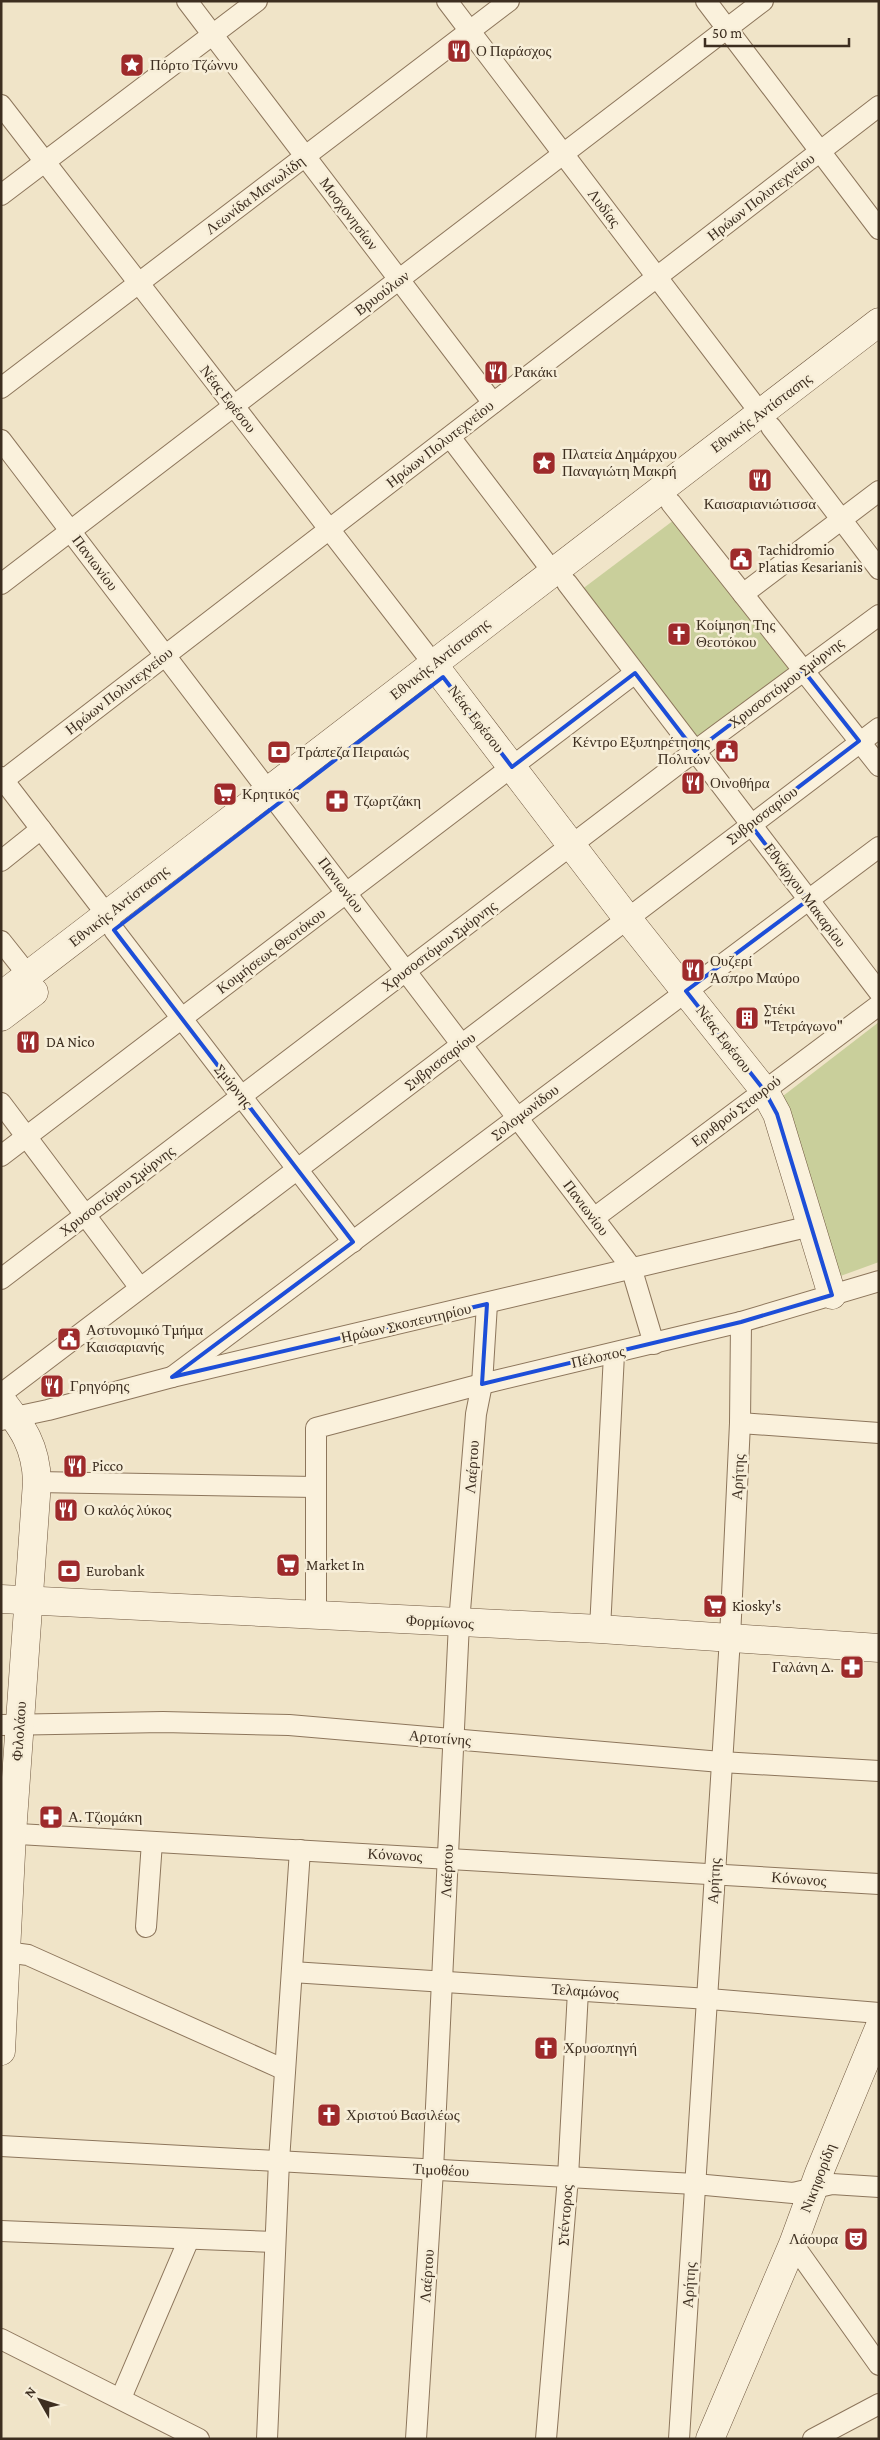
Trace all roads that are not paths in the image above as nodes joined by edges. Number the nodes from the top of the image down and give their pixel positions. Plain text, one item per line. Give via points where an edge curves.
1 (187, 1) edge
2 (257, 1) edge
3 (446, 1) edge
4 (510, 1) edge
5 (706, 1) edge
6 (764, 1) edge
7 (727, 29) junction
8 (470, 32) junction
9 (213, 35) junction
10 (1, 105) edge
11 (879, 106) edge
12 (820, 152) junction
13 (563, 154) junction
14 (305, 157) junction
15 (45, 162) junction
16 (1, 196) edge
17 (879, 229) edge
18 (657, 277) junction
19 (400, 280) junction
20 (139, 284) junction
21 (879, 322) edge
22 (879, 345) edge
23 (1, 388) edge
24 (494, 403) junction
25 (234, 407) junction
26 (766, 421) junction
27 (450, 437) junction
28 (1, 440) edge
29 (879, 491) edge
30 (671, 503) junction
31 (842, 519) junction
32 (329, 530) junction
33 (71, 531) junction
34 (879, 569) edge
35 (560, 577) junction
36 (1, 584) edge
37 (743, 594) junction
38 (879, 614) edge
39 (166, 656) junction
40 (803, 670) junction
41 (438, 671) junction
42 (635, 673) junction
43 (879, 728) edge
44 (859, 742) junction
45 (694, 751) junction
46 (879, 766) edge
47 (512, 767) junction
48 (2, 780) edge
49 (274, 797) junction
50 (750, 824) junction
51 (41, 829) junction
52 (571, 845) junction
53 (879, 847) edge
54 (1, 861) edge
55 (346, 893) junction
56 (808, 900) junction
57 (627, 918) junction
58 (110, 922) junction
59 (1, 941) edge
60 (406, 971) junction
61 (28, 975) junction
62 (686, 992) junction
63 (879, 992) edge
64 (1, 996) edge
65 (879, 1005) edge
66 (1, 1017) edge
67 (182, 1019) junction
68 (462, 1044) junction
69 (764, 1090) junction
70 (242, 1096) junction
71 (1, 1103) edge
72 (518, 1118) junction
73 (27, 1137) junction
74 (1, 1156) edge
75 (298, 1168) junction
76 (86, 1214) junction
77 (594, 1218) junction
78 (811, 1226) junction
79 (352, 1242) junction
80 (631, 1267) junction
81 (1, 1279) edge
82 (879, 1281) edge
83 (140, 1288) junction
84 (832, 1295) junction
85 (487, 1304) junction
86 (741, 1322) junction
87 (654, 1344) junction
88 (614, 1354) junction
89 (172, 1377) junction
90 (482, 1384) junction
91 (5, 1408) edge
92 (740, 1423) junction
93 (879, 1433) edge
94 (37, 1482) junction
95 (315, 1486) junction
96 (1, 1599) edge
97 (29, 1600) junction
98 (316, 1616) junction
99 (459, 1623) junction
100 (600, 1630) junction
101 (730, 1638) junction
102 (879, 1648) edge
103 (10, 1725) edge
104 (453, 1739) junction
105 (722, 1762) junction
106 (879, 1771) edge
107 (7, 1833) edge
108 (152, 1842) junction
109 (300, 1850) junction
110 (448, 1858) junction
111 (714, 1873) junction
112 (879, 1884) edge
113 (146, 1927) dead end
114 (6, 1952) junction
115 (292, 1972) junction
116 (443, 1981) junction
117 (578, 1991) junction
118 (709, 1999) junction
119 (879, 2013) edge
120 (879, 2028) edge
121 (1, 2051) edge
122 (285, 2070) junction
123 (1, 2146) edge
124 (279, 2161) junction
125 (433, 2170) junction
126 (568, 2177) junction
127 (695, 2184) junction
128 (879, 2187) edge
129 (814, 2189) junction
130 (1, 2231) edge
131 (189, 2239) junction
132 (275, 2242) junction
133 (793, 2244) junction
134 (1, 2339) edge
135 (879, 2364) edge
136 (121, 2398) junction
137 (879, 2404) edge
138 (198, 2439) edge
139 (267, 2439) edge
140 (416, 2439) edge
141 (546, 2439) edge
142 (679, 2439) edge
143 (710, 2439) edge
144 (814, 2439) edge

1 - 9 street, Μοσχονησίων
2 - 9 street
3 - 8 street, Λυδίας
4 - 8 street, Λεωνίδα Μανωλίδη
5 - 7 street
6 - 7 street, Βρυούλων
7 - 12 street
7 - 13 street, Βρυούλων
8 - 13 street, Λυδίας
8 - 14 street, Λεωνίδα Μανωλίδη
9 - 14 street, Μοσχονησίων
9 - 15 street
10 - 15 street, Νέας Εφέσου
11 - 12 street, Ηρώων Πολυτεχνείου
12 - 17 street
12 - 18 street, Ηρώων Πολυτεχνείου
13 - 18 street, Λυδίας
13 - 19 street, Βρυούλων
14 - 19 street, Μοσχονησίων
14 - 20 street, Λεωνίδα Μανωλίδη
15 - 16 street
15 - 20 street, Νέας Εφέσου
18 - 24 street, Ηρώων Πολυτεχνείου
18 - 26 street, Λυδίας
19 - 24 street, Μοσχονησίων
19 - 25 street, Βρυούλων
20 - 23 street, Λεωνίδα Μανωλίδη
20 - 25 street, Νέας Εφέσου
21 - 26 main road, Εθνικής Αντίστασης
22 - 26 main road, Εθνικής Αντίστασης
24 - 27 street, Ηρώων Πολυτεχνείου
25 - 32 street, Νέας Εφέσου
25 - 33 street, Βρυούλων
26 - 30 main road, Εθνικής Αντίστασης
26 - 31 street, Λυδίας
26 - 35 main road, Εθνικής Αντίστασης
27 - 32 street, Ηρώων Πολυτεχνείου
27 - 35 street
28 - 33 street, Πανιωνίου
29 - 31 street
30 - 35 main road, Εθνικής Αντίστασης
30 - 37 street
31 - 34 street, Λυδίας
31 - 37 street
32 - 39 street, Ηρώων Πολυτεχνείου
32 - 41 street, Νέας Εφέσου
33 - 36 street, Βρυούλων
33 - 39 street, Πανιωνίου
35 - 41 main road, Εθνικής Αντίστασης
35 - 42 street, Εθνάρχου Μακαρίου
37 - 40 street
38 - 40 street, Χρυσοστόμου Σμύρνης
39 - 48 street, Ηρώων Πολυτεχνείου
39 - 49 street, Πανιωνίου
40 - 44 street
40 - 45 street, Χρυσοστόμου Σμύρνης
41 - 47 main road, Νέας Εφέσου
41 - 49 main road, Εθνικής Αντίστασης
42 - 45 street, Εθνάρχου Μακαρίου
42 - 47 street, Κοιμήσεως Θεοτόκου
43 - 44 street, Συβρισσαρίου
44 - 46 street
44 - 50 street, Συβρισσαρίου
45 - 50 street, Εθνάρχου Μακαρίου
45 - 52 street, Χρυσοστόμου Σμύρνης
47 - 52 main road, Νέας Εφέσου
47 - 55 street, Κοιμήσεως Θεοτόκου
48 - 51 street, Σμύρνης
49 - 55 street, Πανιωνίου
49 - 58 main road, Εθνικής Αντίστασης
50 - 56 street, Εθνάρχου Μακαρίου
50 - 57 street, Συβρισσαρίου
51 - 54 street
51 - 58 street, Σμύρνης
52 - 57 main road, Νέας Εφέσου
52 - 60 street, Χρυσοστόμου Σμύρνης
53 - 56 street, Σολομωνίδου
55 - 60 street, Πανιωνίου
55 - 67 street, Κοιμήσεως Θεοτόκου
56 - 62 street, Σολομωνίδου
56 - 63 street, Εθνάρχου Μακαρίου
57 - 62 main road, Νέας Εφέσου
57 - 68 street, Συβρισσαρίου
58 - 61 main road, Εθνικής Αντίστασης
58 - 66 main road, Εθνικής Αντίστασης
58 - 67 street, Σμύρνης
59 - 61 street
60 - 68 street, Πανιωνίου
60 - 70 street, Χρυσοστόμου Σμύρνης
61 - 64 main road, Εθνικής Αντίστασης
62 - 69 main road, Νέας Εφέσου
62 - 72 street, Σολομωνίδου
65 - 69 street, Ερυθρού Σταυρού
67 - 70 street, Σμύρνης
67 - 73 street, Κοιμήσεως Θεοτόκου
68 - 72 street, Πανιωνίου
68 - 75 street, Συβρισσαρίου
69 - 77 street, Ερυθρού Σταυρού
69 - 78 main road, Νέας Εφέσου via 777,1114
70 - 75 street, Σμύρνης
70 - 76 street, Χρυσοστόμου Σμύρνης
71 - 73 street
72 - 77 street, Πανιωνίου
72 - 79 street, Σολομωνίδου
73 - 74 street, Κοιμήσεως Θεοτόκου
73 - 76 street
75 - 79 street, Σμύρνης
75 - 83 street, Συβρισσαρίου
76 - 81 street, Χρυσοστόμου Σμύρνης
76 - 83 street
77 - 80 street, Πανιωνίου
78 - 80 street, Ηρώων Σκοπευτηρίου
78 - 84 main road, Νέας Εφέσου
79 - 89 street, Σολομωνίδου
80 - 85 street, Ηρώων Σκοπευτηρίου
80 - 87 street, Πανιωνίου
82 - 84 street, Πέλοπος
83 - 91 street, Συβρισσαρίου
84 - 86 street, Πέλοπος
85 - 89 street, Ηρώων Σκοπευτηρίου
85 - 90 street, Λαέρτου
86 - 87 street, Πέλοπος
86 - 92 street, Αρήτης
87 - 88 street, Πέλοπος
88 - 90 street, Πέλοπος
88 - 100 street
89 - 91 street, Ηρώων Σκοπευτηρίου
90 - 95 street, Πέλοπος via 316,1428
90 - 99 street, Λαέρτου via 476,1414
91 - 94 main road, Φιλολάου via 29,1440 37,1460
92 - 93 street
92 - 101 street, Αρήτης
94 - 95 street
94 - 97 main road, Φιλολάου
95 - 98 street
96 - 97 main road, Φορμίωνος
97 - 98 main road, Φορμίωνος
97 - 103 main road, Φιλολάου
98 - 99 main road, Φορμίωνος
99 - 100 main road, Φορμίωνος
99 - 104 street, Λαέρτου
100 - 101 main road, Φορμίωνος
101 - 102 main road, Φορμίωνος
101 - 105 street, Αρήτης
103 - 104 street, Αρτοτίνης via 163,1722 289,1725
103 - 107 main road, Φιλολάου
104 - 105 street, Αρτοτίνης
104 - 110 street, Λαέρτου
105 - 106 street, Αρτοτίνης
105 - 111 street, Αρήτης
107 - 108 street, Κόνωνος
107 - 114 main road, Φιλολάου
108 - 109 street, Κόνωνος
108 - 113 street
109 - 110 street, Κόνωνος
109 - 115 street
110 - 111 street, Κόνωνος
110 - 116 street, Λαέρτου
111 - 112 street, Κόνωνος
111 - 118 street, Αρήτης
114 - 121 main road, Φιλολάου
114 - 122 street via 28,1955
115 - 116 street, Τελαμώνος
115 - 122 street
116 - 117 street, Τελαμώνος
116 - 125 street, Λαέρτου
117 - 118 street, Τελαμώνος
117 - 126 street, Στέντορος
118 - 119 street, Τελαμώνος
118 - 127 street, Αρήτης
120 - 129 main road, Νικηφορίδη
122 - 124 street
123 - 124 street, Τιμοθέου
124 - 125 street, Τιμοθέου
124 - 132 street
125 - 126 street, Τιμοθέου
125 - 140 street, Λαέρτου
126 - 127 street, Τιμοθέου
126 - 141 street, Στέντορος
127 - 129 street, Τιμοθέου via 793,2192
127 - 142 street, Αρήτης
128 - 129 street, Τιμοθέου via 832,2184
129 - 133 main road, Νικηφορίδη
130 - 131 street
131 - 132 street
131 - 136 street
132 - 139 street
133 - 135 street
133 - 143 main road, Νικηφορίδη
134 - 136 street
136 - 138 street
137 - 144 street

